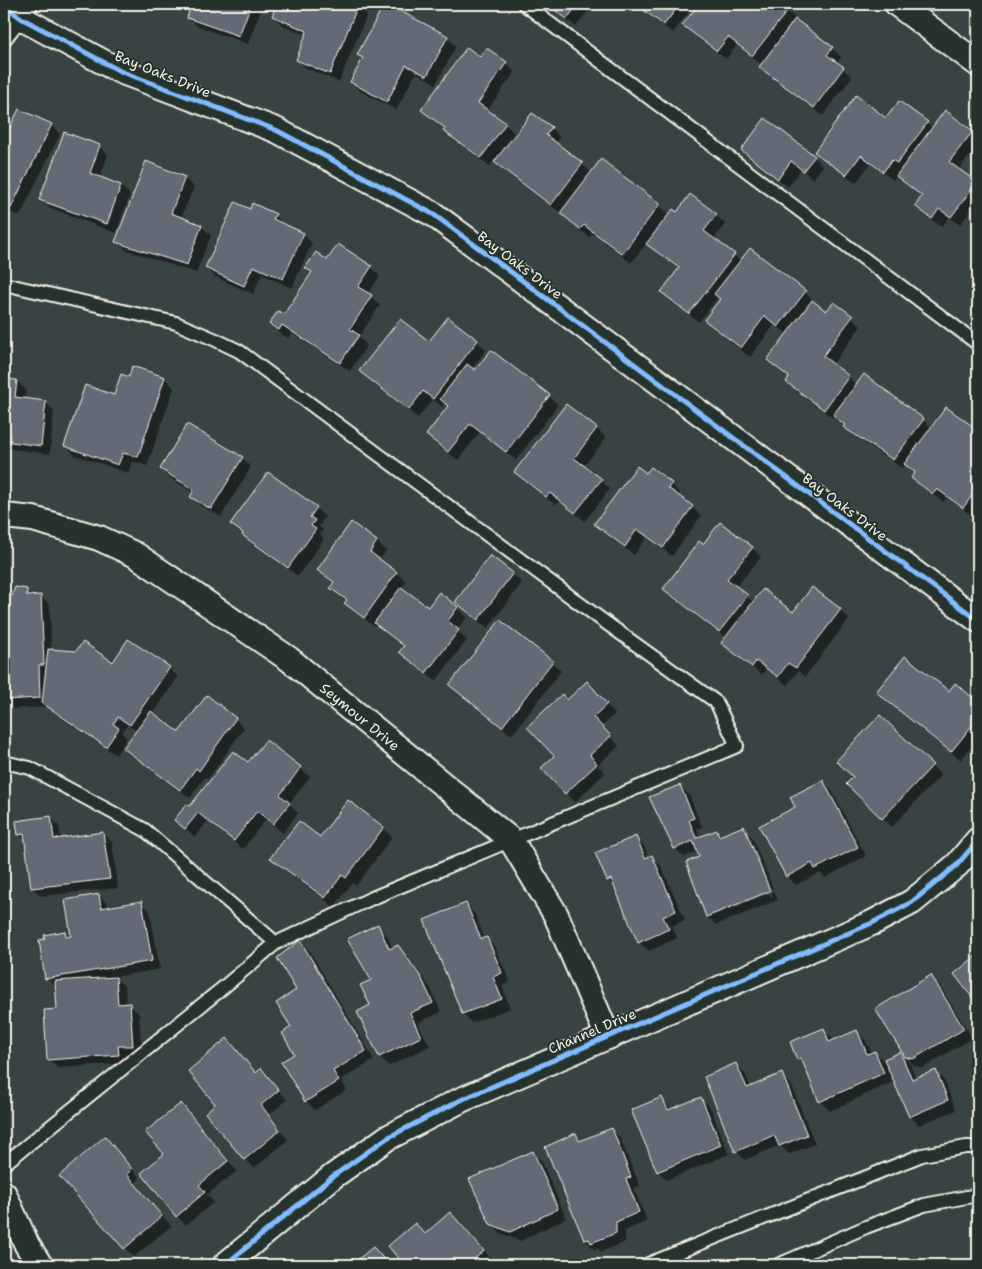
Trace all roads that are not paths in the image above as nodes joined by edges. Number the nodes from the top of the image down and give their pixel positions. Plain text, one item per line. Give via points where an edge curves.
1 (524, 4) edge
2 (897, 4) edge
3 (19, 9) edge
4 (4, 40) edge
5 (978, 64) edge
6 (4, 284) edge
7 (978, 344) edge
8 (4, 516) edge
9 (978, 620) edge
10 (4, 762) edge
11 (510, 840) junction
12 (978, 840) edge
13 (276, 943) junction
14 (608, 1037) junction
15 (978, 1147) edge
16 (4, 1164) edge
17 (4, 1194) edge
18 (978, 1196) edge
19 (40, 1265) edge
20 (225, 1265) edge
21 (646, 1265) edge
22 (778, 1265) edge

1 - 7 lane
2 - 5 street
3 - 4 lane
3 - 9 street, Bay Oaks Drive via 120,71 276,130 433,214
6 - 11 lane via 176,323 239,351 716,702 736,746
8 - 11 street, Seymour Drive via 33,519 99,538 136,555 289,659
10 - 13 lane via 30,768 144,830
11 - 13 lane
11 - 14 street, Seymour Drive via 556,915
12 - 14 street, Channel Drive via 957,865 912,902 872,923
13 - 16 lane
14 - 20 street, Channel Drive via 460,1100 387,1138 332,1177
15 - 21 lane via 922,1155
17 - 19 street via 26,1245
18 - 22 lane via 924,1205

